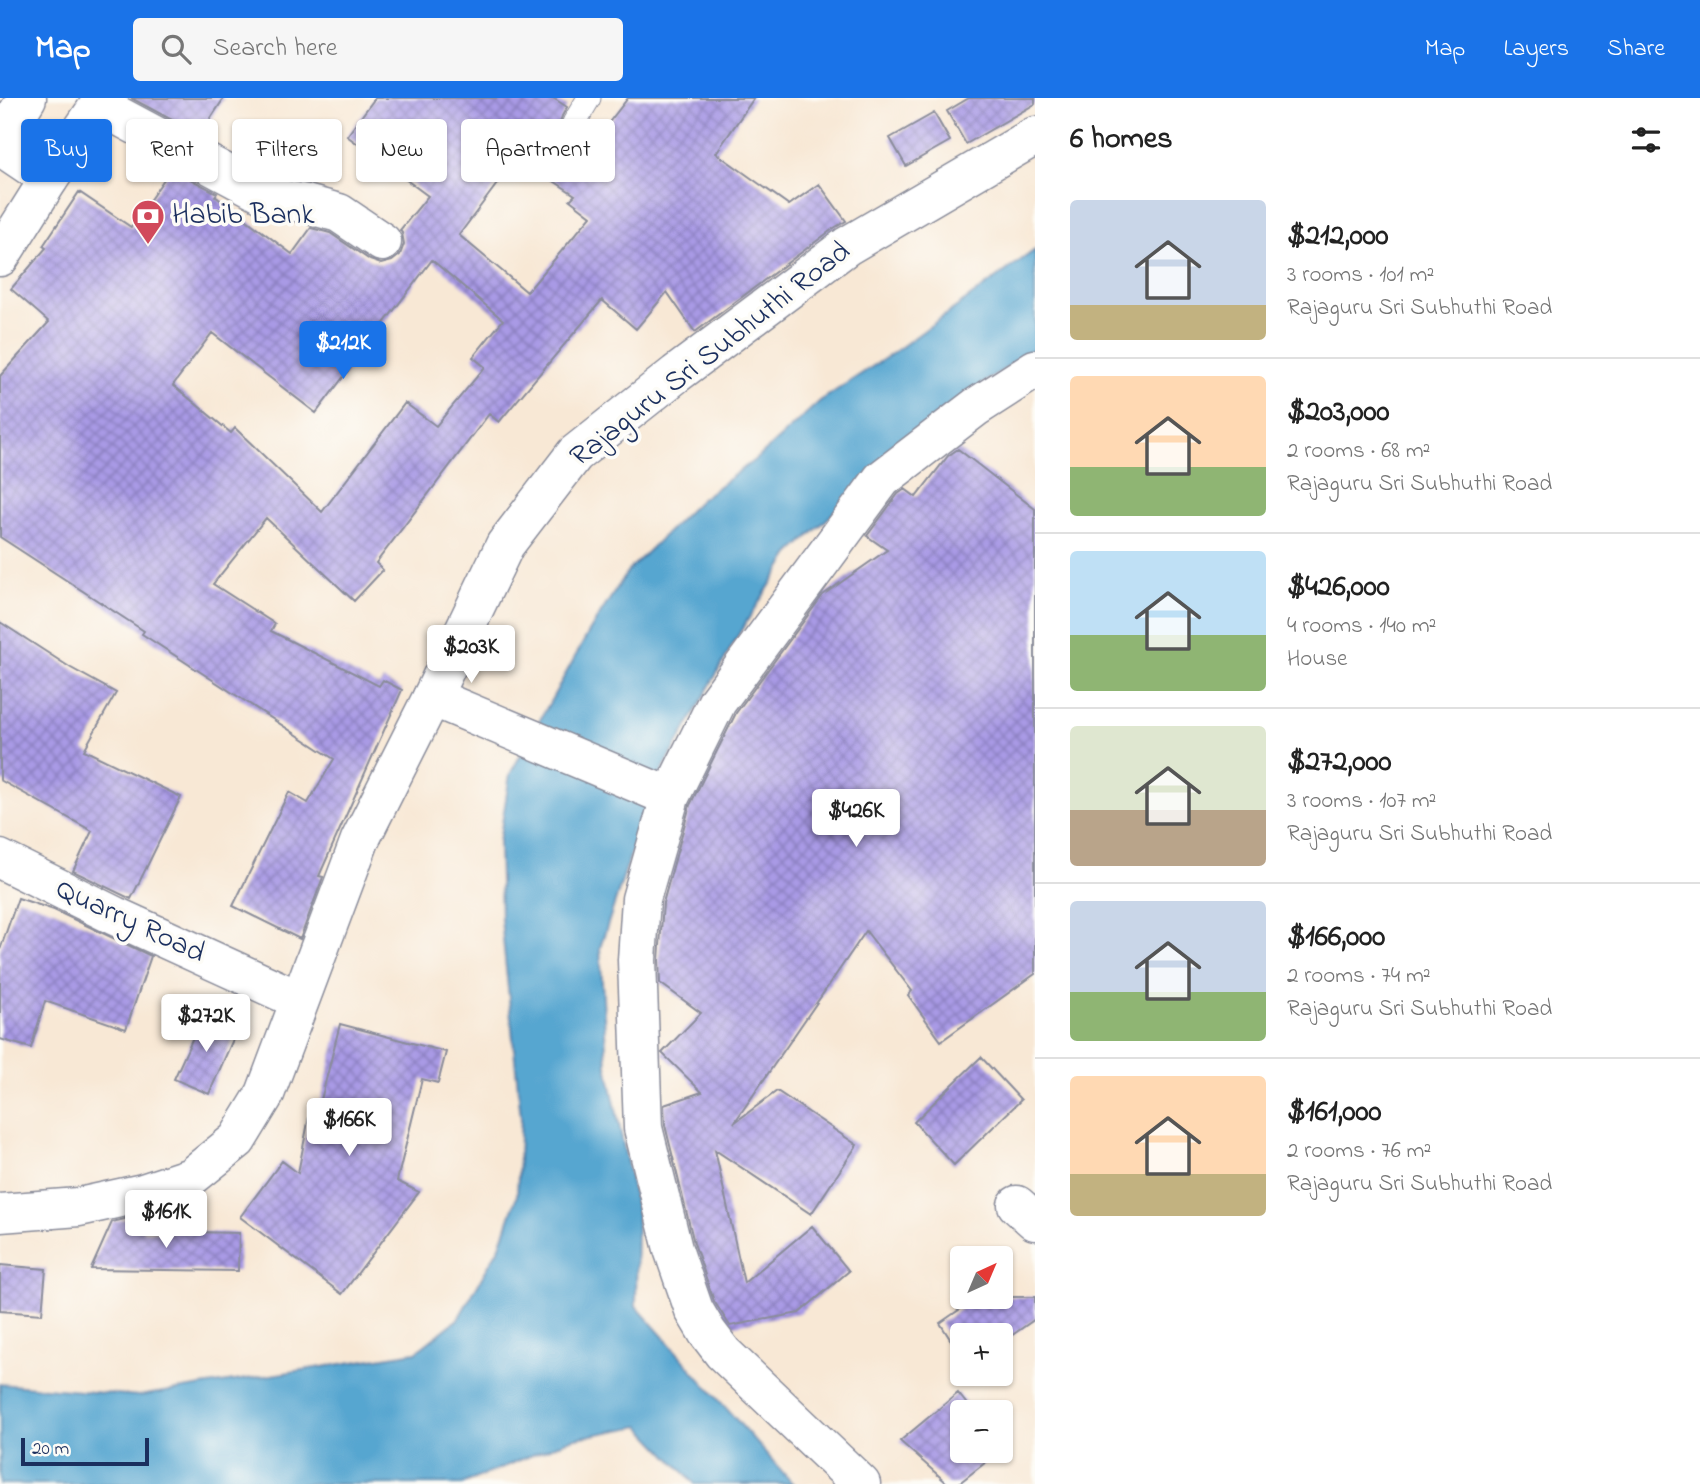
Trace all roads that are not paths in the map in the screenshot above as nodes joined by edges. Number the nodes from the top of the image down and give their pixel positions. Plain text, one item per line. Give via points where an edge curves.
1 (27, 98) edge
2 (589, 98) edge
3 (102, 102) edge
4 (90, 119) edge
5 (576, 119) edge
6 (1035, 136) edge
7 (0, 144) edge
8 (21, 159) edge
9 (47, 182) edge
10 (382, 242) dead end
11 (0, 257) edge
12 (1035, 369) edge
13 (432, 697) junction
14 (670, 797) junction
15 (0, 859) edge
16 (299, 1000) junction
17 (0, 1213) edge
18 (861, 1484) edge

1 - 7 main road
2 - 5 lane
3 - 4 main road
3 - 10 main road via 270,197 340,212
6 - 13 main road, Rajaguru Sri Subhuthi Road via 847,246 575,454 505,545
7 - 8 main road
9 - 11 main road
12 - 14 main road via 976,407 882,479 717,702
13 - 14 main road
13 - 16 main road, Rajaguru Sri Subhuthi Road via 360,840
14 - 18 main road via 641,900 637,960 643,1128 673,1249 694,1310 723,1353
15 - 16 main road, Quarry Road
16 - 17 main road, Rajaguru Sri Subhuthi Road via 265,1094 237,1140 191,1177 79,1207

